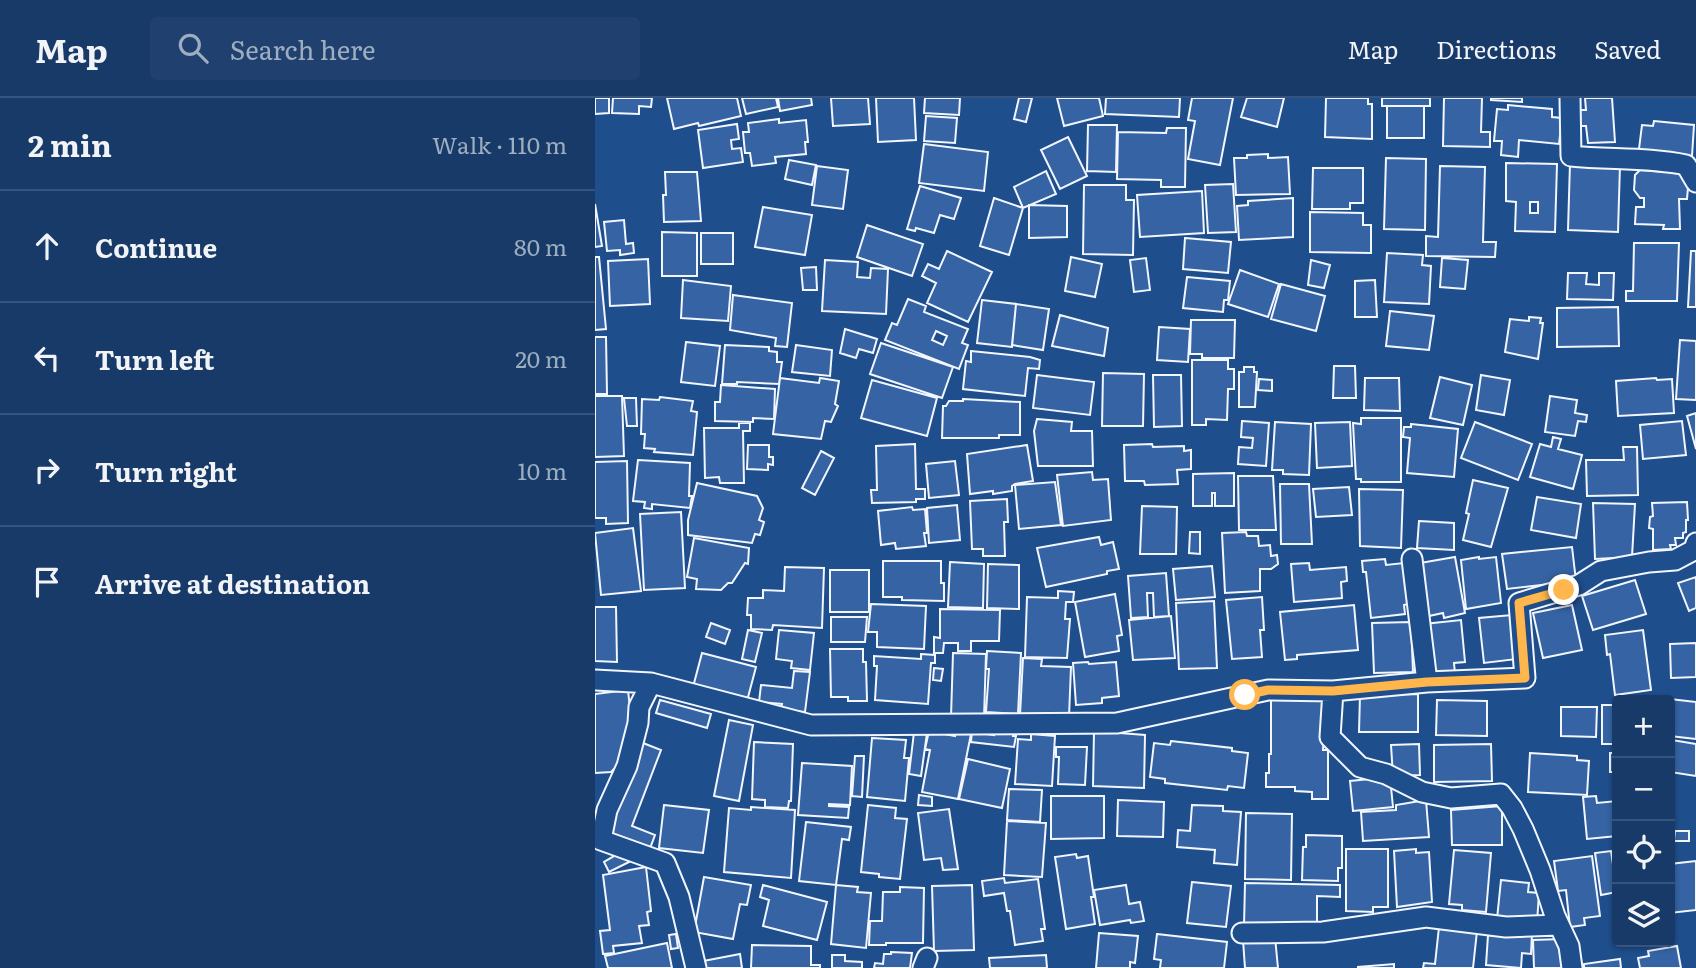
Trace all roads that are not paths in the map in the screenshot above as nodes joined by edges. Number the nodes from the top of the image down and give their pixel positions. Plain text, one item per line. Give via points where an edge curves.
1 (1570, 98) edge
2 (1696, 182) edge
3 (1696, 543) edge
4 (1412, 559) dead end
5 (595, 680) edge
6 (1427, 682) junction
7 (651, 683) junction
8 (1333, 691) junction
9 (598, 840) edge
10 (1559, 925) junction
11 (1242, 933) dead end
12 (696, 968) edge
13 (1572, 968) edge

1 - 2 street via 1571,156 1686,165
3 - 6 street via 1694,550 1675,560 1601,571 1579,585 1519,603 1525,678
4 - 6 street
5 - 7 street
6 - 8 street
7 - 8 street via 811,725 1117,723 1268,690
7 - 9 street via 639,707 627,766
8 - 10 street via 1330,737 1360,767 1422,792 1451,798 1501,794 1523,829
9 - 12 street via 665,863 679,897
10 - 11 street via 1506,927 1426,917 1323,932
10 - 13 street

